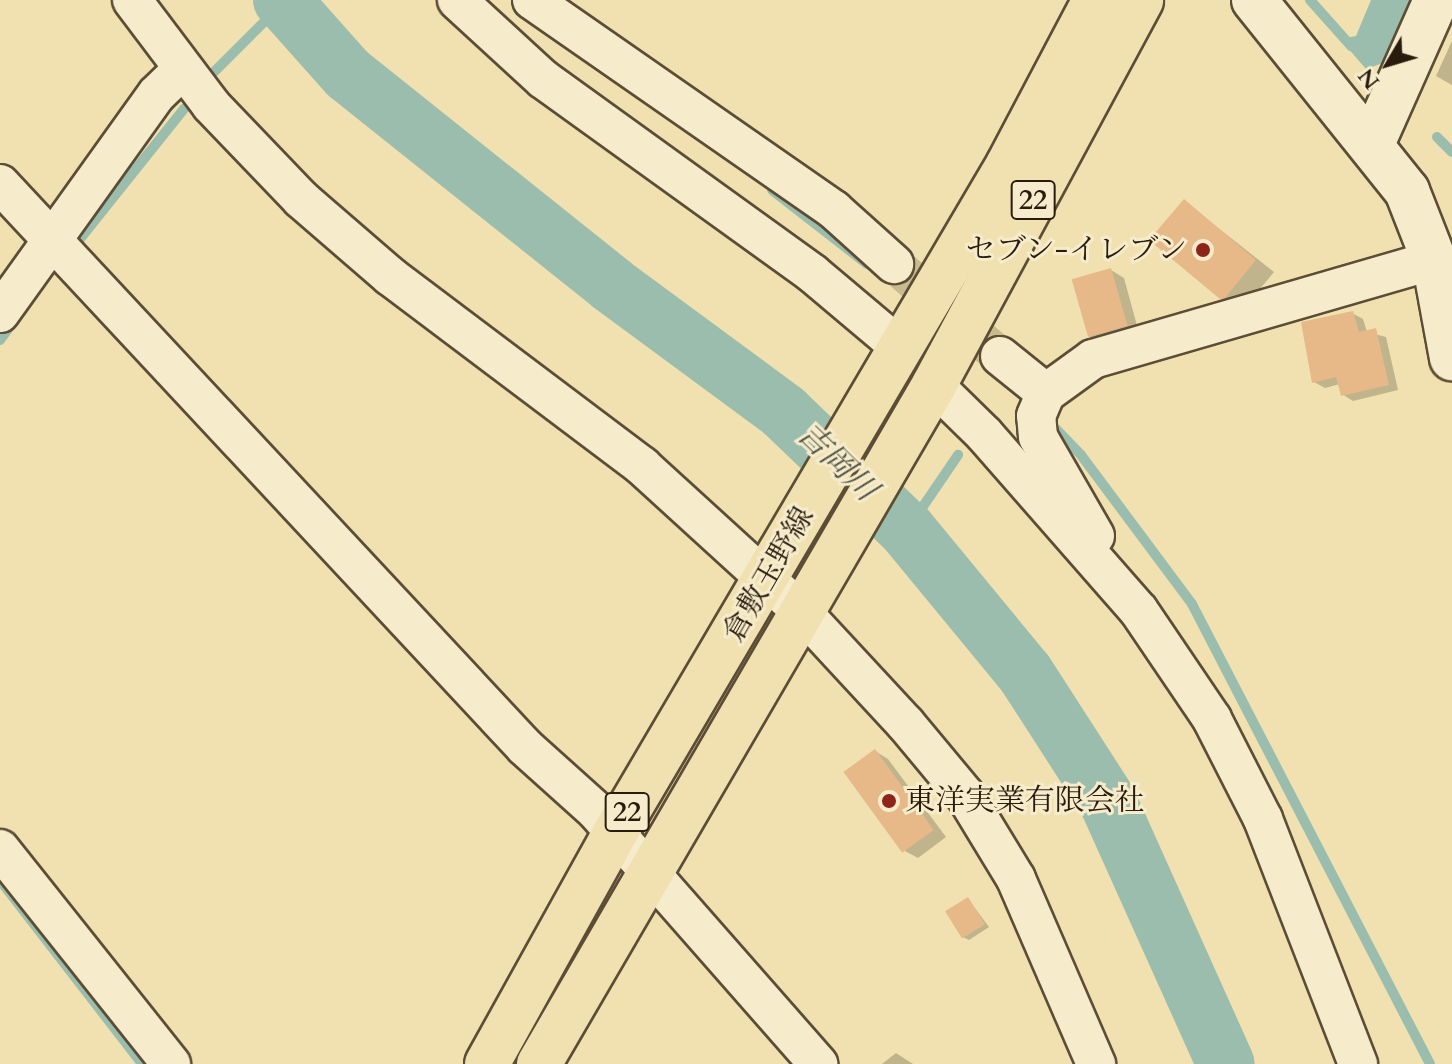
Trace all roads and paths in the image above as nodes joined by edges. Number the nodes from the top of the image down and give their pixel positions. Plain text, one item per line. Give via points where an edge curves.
1 (132, 0) edge
2 (457, 0) edge
3 (481, 0) edge
4 (532, 0) edge
5 (1095, 0) edge
6 (1141, 0) edge
7 (1254, 0) edge
8 (1436, 0) edge
9 (582, 38) junction
10 (183, 69) junction
11 (1372, 144) junction
12 (0, 184) edge
13 (63, 248) junction
14 (1434, 260) junction
15 (894, 264) tunnel mouth
16 (0, 313) edge
17 (1000, 356) tunnel mouth
18 (895, 358) junction
19 (1452, 358) edge
20 (929, 393) junction
21 (1046, 393) junction
22 (771, 573) junction
23 (807, 605) junction
24 (1139, 611) junction
25 (615, 833) junction
26 (0, 849) edge
27 (651, 874) junction
28 (171, 1064) edge
29 (487, 1064) edge
30 (539, 1064) edge
31 (818, 1064) edge
32 (1096, 1064) edge
33 (1358, 1064) edge

1 - 10 street
2 - 18 street via 543,79 812,273
3 - 9 street via 566,56
4 - 9 street
5 - 18 main road, 倉敷玉野線 / 22 via 1008,165
6 - 20 main road, 倉敷玉野線 / 22
7 - 11 main road
8 - 11 main road
9 - 15 street via 834,210
10 - 13 street via 157,94
10 - 22 street via 257,154 344,239 642,466
11 - 14 main road via 1407,191
12 - 13 street
13 - 16 street
13 - 25 street via 525,747
14 - 19 main road
14 - 21 street via 1093,359
17 - 21 street
18 - 22 main road, 倉敷玉野線 / 22
20 - 23 main road, 倉敷玉野線 / 22
20 - 24 street via 984,434
21 - 24 street via 1036,416 1038,437
22 - 23 street
22 - 25 main road, 倉敷玉野線 / 22
23 - 27 main road, 倉敷玉野線 / 22
23 - 32 street via 965,795 1016,879
24 - 33 street via 1212,719 1263,819
25 - 27 street
25 - 29 main road, 倉敷玉野線 / 22
26 - 28 street
27 - 30 main road, 倉敷玉野線 / 22
27 - 31 street

